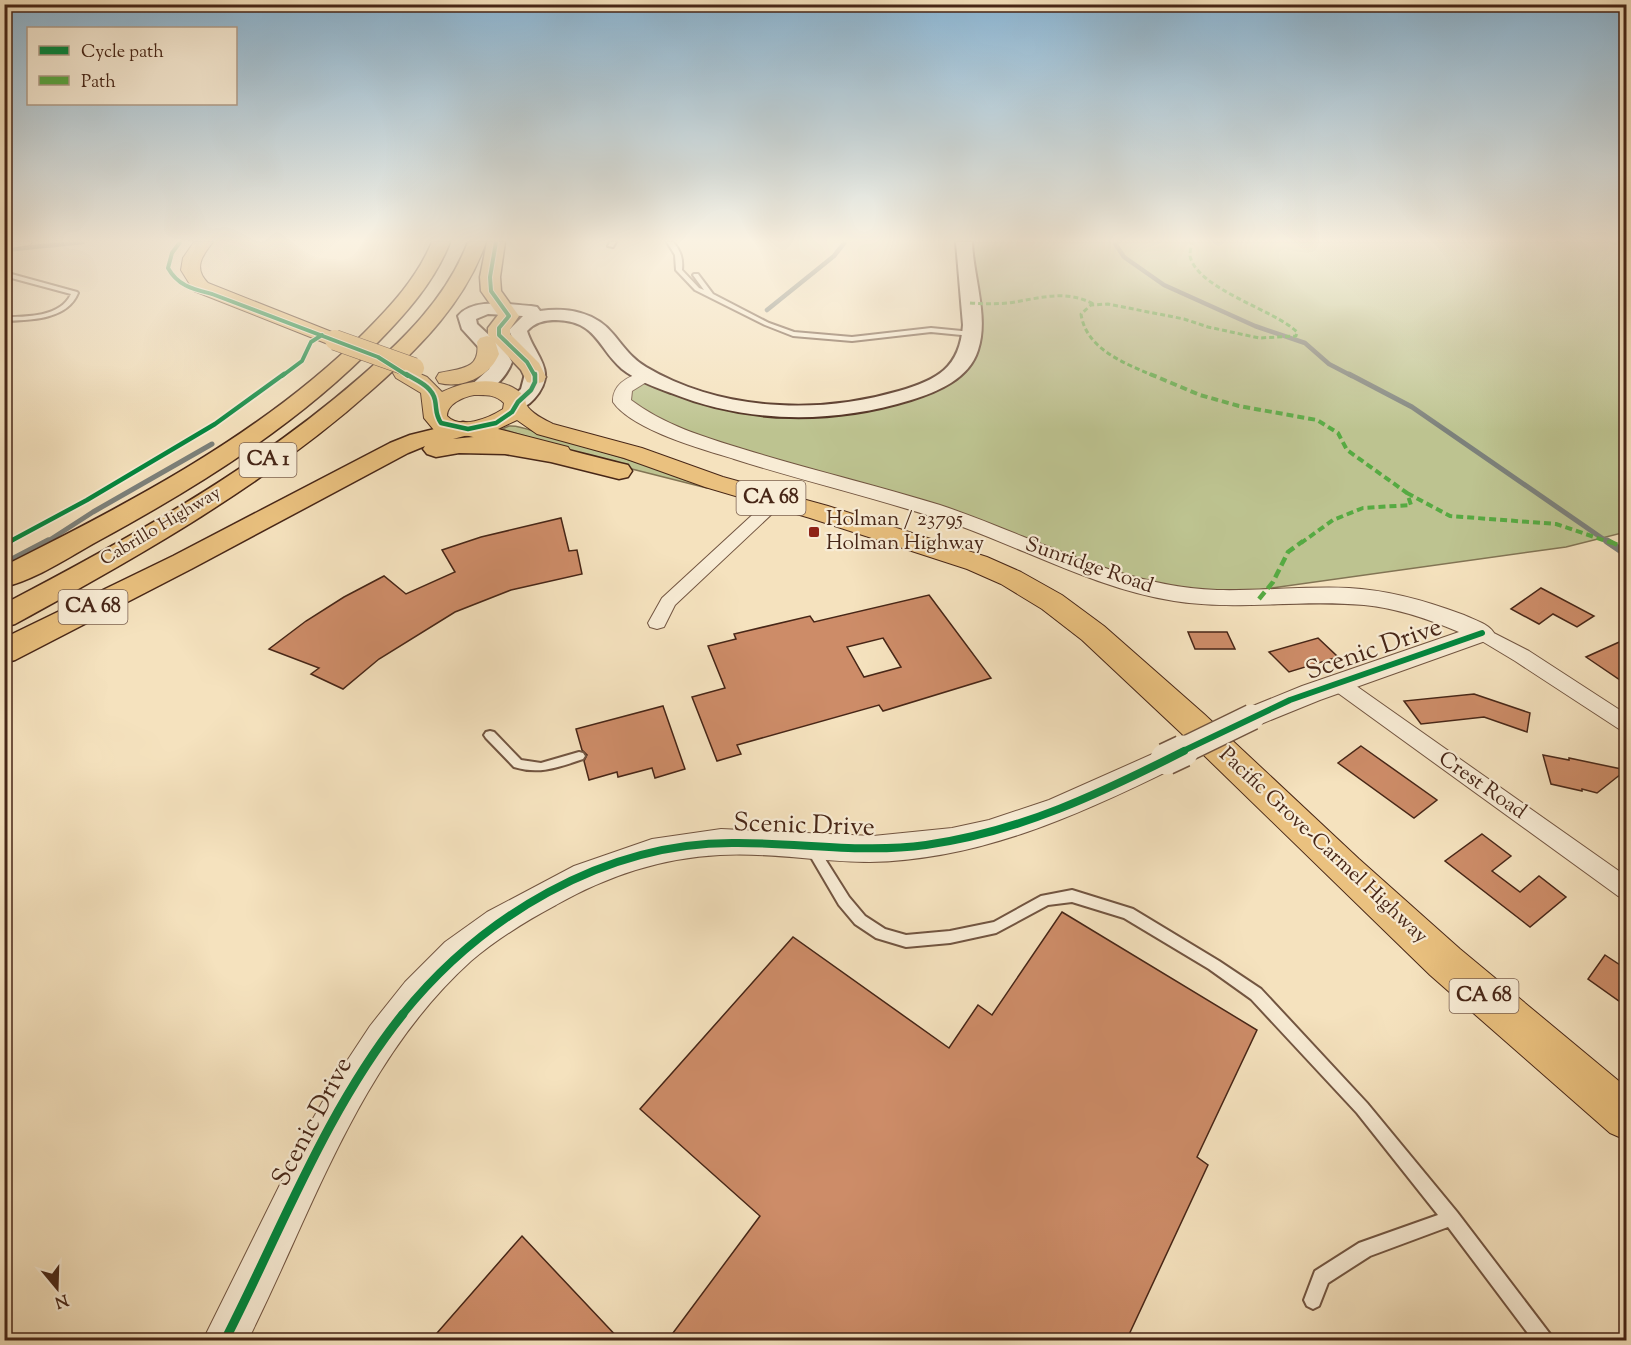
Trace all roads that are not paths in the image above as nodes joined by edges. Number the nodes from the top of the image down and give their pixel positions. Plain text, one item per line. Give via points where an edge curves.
1 (65, 305) edge
2 (241, 305) edge
3 (401, 305) edge
4 (443, 305) edge
5 (501, 305) edge
6 (730, 305) edge
7 (969, 305) edge
8 (506, 309) junction
9 (4, 319) edge
10 (972, 334) junction
11 (487, 342) junction
12 (409, 370) junction
13 (447, 378) junction
14 (534, 380) junction
15 (638, 380) junction
16 (475, 389) junction
17 (516, 405) junction
18 (435, 411) junction
19 (465, 428) junction
20 (662, 463) junction
21 (619, 471) junction
22 (768, 509) junction
23 (880, 533) junction
24 (183, 562) junction
25 (4, 578) edge
26 (4, 616) edge
27 (657, 623) dead end
28 (1482, 633) junction
29 (4, 652) edge
30 (1338, 683) junction
31 (1626, 724) edge
32 (490, 735) dead end
33 (579, 756) dead end
34 (811, 846) junction
35 (1626, 889) edge
36 (1626, 1117) edge
37 (1451, 1218) junction
38 (1313, 1300) dead end
39 (225, 1341) edge
40 (1544, 1341) edge

1 - 9 lane via 51,313
2 - 12 main road, CA 68, bridge
3 - 25 highway, Cabrillo Highway / CA 1 via 369,340 278,416 167,488
4 - 26 highway, Cabrillo Highway / CA 1 via 398,355 340,407 278,453 189,512
5 - 8 highway
6 - 10 lane via 793,334 852,339 931,330
7 - 10 main road
8 - 11 main road via 481,309 467,316 468,325
8 - 14 highway via 509,316 499,328 499,335 531,368
8 - 15 main road via 567,310 605,321 630,343
10 - 15 main road via 964,362 942,380 900,398 853,409 802,412 750,408
11 - 13 main road via 488,357 482,366
11 - 16 main road via 500,357 502,367
12 - 13 main road, CA 68
12 - 18 main road, CA 68 via 430,389
13 - 16 main road, CA 68
14 - 15 main road via 535,363 518,332 521,325 555,315 589,322 600,330
14 - 17 main road via 530,393
14 - 20 main road via 533,394 555,415 627,443
15 - 28 street, Sunridge Road via 621,395 624,405 676,433 965,520 1127,582 1207,597 1347,596 1381,600 1440,615
16 - 17 main road, CA 68 via 504,391
16 - 18 main road via 448,398
17 - 19 main road via 500,421
17 - 20 main road, Pacific Grove-Carmel Highway / CA 68 via 541,427
18 - 19 main road, CA 68 via 441,423
19 - 21 main road, Pacific Grove-Carmel Highway / CA 68 via 525,441
19 - 24 highway via 399,448
20 - 23 main road, Pacific Grove-Carmel Highway / CA 68
21 - 22 main road, Pacific Grove-Carmel Highway / CA 68
21 - 24 highway via 502,447 437,448
22 - 23 main road, Pacific Grove-Carmel Highway / CA 68
22 - 27 street via 668,603
23 - 36 main road, Pacific Grove-Carmel Highway / CA 68 via 986,566 1078,621 1401,922
24 - 29 highway, CA 68
28 - 30 street, Scenic Drive
28 - 31 street, Sunridge Road
30 - 34 street, Scenic Drive, bridge via 1252,717 1054,813 991,833 897,848
30 - 35 street, Crest Road
32 - 33 lane via 518,764 541,767
34 - 37 lane via 844,901 860,920 880,934 906,940 950,937 996,927 1046,900 1072,896 1128,913 1155,928 1256,994 1362,1108
34 - 39 street, Scenic Drive via 707,843 634,857 559,887 459,951 401,1013 365,1064 318,1149
37 - 38 lane via 1365,1249 1321,1277
37 - 40 lane

